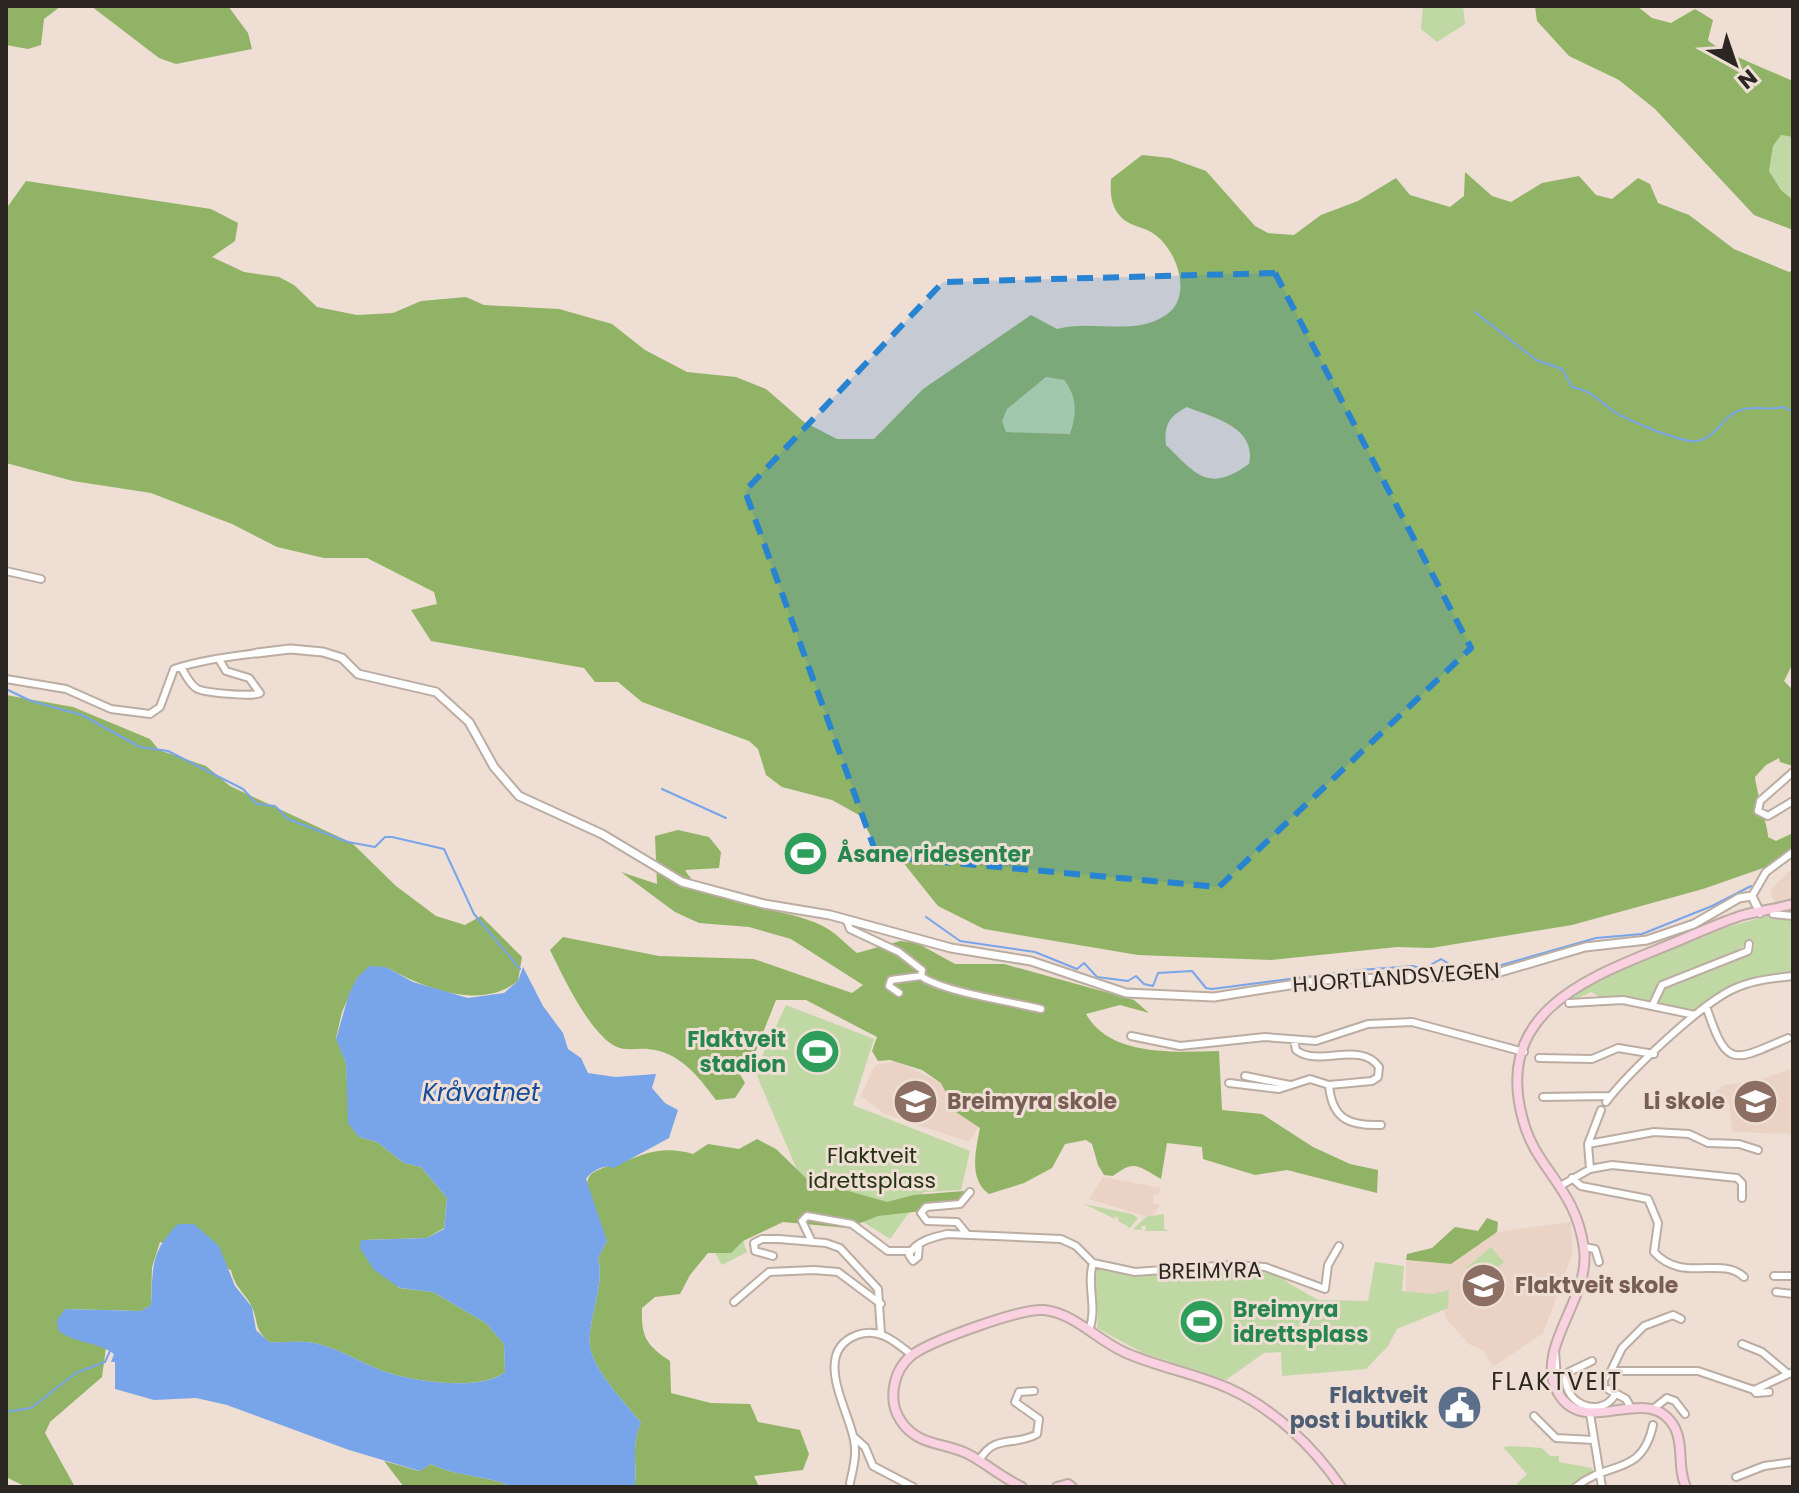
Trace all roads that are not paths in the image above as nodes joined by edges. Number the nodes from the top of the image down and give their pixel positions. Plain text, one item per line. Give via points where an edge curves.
1 (6, 571) edge
2 (41, 579) dead end
3 (257, 653) joint
4 (220, 661) junction
5 (177, 668) junction
6 (6, 679) edge
7 (1793, 772) edge
8 (1792, 799) edge
9 (1793, 852) edge
10 (1752, 896) junction
11 (1793, 904) edge
12 (1760, 913) junction
13 (1773, 914) dead end
14 (1793, 916) edge
15 (846, 919) junction
16 (1749, 944) dead end
17 (921, 976) junction
18 (1793, 976) edge
19 (899, 993) dead end
20 (1569, 1003) dead end
21 (1653, 1004) junction
22 (1706, 1006) junction
23 (1041, 1009) dead end
24 (1695, 1015) junction
25 (1131, 1036) dead end
26 (1788, 1038) dead end
27 (1294, 1040) junction
28 (1524, 1052) junction
29 (1654, 1054) junction
30 (1539, 1058) dead end
31 (1245, 1076) dead end
32 (1229, 1083) dead end
33 (1290, 1085) junction
34 (1329, 1085) junction
35 (1543, 1097) dead end
36 (1601, 1110) dead end
37 (1381, 1125) dead end
38 (1588, 1144) junction
39 (1758, 1150) dead end
40 (1590, 1169) junction
41 (1572, 1178) junction
42 (1562, 1185) junction
43 (970, 1192) dead end
44 (1742, 1198) dead end
45 (966, 1233) junction
46 (812, 1242) junction
47 (1339, 1246) dead end
48 (1584, 1247) junction
49 (773, 1256) dead end
50 (1599, 1262) dead end
51 (1093, 1263) junction
52 (1774, 1276) dead end
53 (1793, 1276) edge
54 (1744, 1277) dead end
55 (1776, 1292) dead end
56 (1793, 1294) edge
57 (734, 1302) dead end
58 (881, 1304) junction
59 (1681, 1319) dead end
60 (1089, 1330) junction
61 (881, 1333) junction
62 (1742, 1344) dead end
63 (912, 1355) junction
64 (1592, 1361) dead end
65 (1611, 1371) junction
66 (1790, 1372) edge
67 (1754, 1390) junction
68 (1034, 1391) dead end
69 (1769, 1392) dead end
70 (1615, 1395) junction
71 (1631, 1408) junction
72 (1653, 1409) junction
73 (1590, 1414) junction
74 (1685, 1414) dead end
75 (1534, 1416) dead end
76 (1653, 1425) dead end
77 (854, 1437) junction
78 (1594, 1440) junction
79 (1598, 1460) junction
80 (979, 1461) junction
81 (1793, 1462) edge
82 (1600, 1473) junction
83 (1588, 1477) junction
84 (1736, 1477) dead end
85 (850, 1483) dead end
86 (913, 1487) edge
87 (1022, 1487) edge
88 (1057, 1487) edge
89 (1072, 1487) edge
90 (1341, 1487) edge
91 (1576, 1487) edge
92 (1602, 1487) edge
93 (1686, 1487) edge

1 - 2 street
3 - 4 street
3 - 15 street, HJORTLANDSVEGEN via 323,652 342,658 358,674 436,692 469,722 499,775 526,801 602,834 682,882
4 - 5 street
4 - 5 street via 226,671 249,678 260,693 250,697 202,692
5 - 6 street via 160,707 147,714 111,709 52,686
7 - 8 street via 1760,801 1758,811 1768,816
9 - 10 street via 1766,872
10 - 12 street
10 - 15 street, HJORTLANDSVEGEN via 1647,940 1585,947 1490,975 1321,980 1214,997 1126,993 1031,961 968,952
11 - 12 main road
12 - 28 main road via 1586,978 1548,1009
13 - 14 street
15 - 17 street, HJORTLANDSVEGEN via 850,929 912,960
16 - 21 street via 1748,951 1662,985
17 - 19 street via 891,980 889,986
17 - 23 street, HJORTLANDSVEGEN via 939,987
18 - 22 street via 1747,984
20 - 21 street via 1604,999
21 - 24 street
22 - 24 street
22 - 26 street via 1721,1046 1734,1056
24 - 29 street
25 - 27 street via 1180,1046 1265,1037
27 - 28 street via 1330,1039 1368,1024 1412,1022
27 - 34 street via 1296,1050 1306,1056 1355,1055 1379,1067 1372,1081
28 - 42 main road via 1518,1086 1524,1124
29 - 30 street via 1618,1048 1586,1060
29 - 35 street via 1608,1099
31 - 33 street
32 - 33 street via 1268,1089
33 - 34 street via 1310,1079
34 - 37 street via 1344,1120 1353,1126
36 - 38 street
38 - 39 street via 1654,1132
38 - 40 street
40 - 41 street
40 - 44 street via 1632,1165 1731,1176 1742,1183
41 - 42 street
41 - 54 street via 1581,1186 1648,1199 1658,1223 1654,1252 1673,1267 1734,1270
42 - 48 main road via 1576,1210
43 - 45 street, BREIMYRA via 965,1202 926,1207 921,1213 927,1221 957,1222
45 - 46 street, BREIMYRA via 937,1236 910,1251 888,1251 852,1224 807,1216 802,1221
45 - 51 street, BREIMYRA via 1061,1239
46 - 49 street via 754,1243 755,1251
46 - 58 street via 835,1245 846,1253 875,1283
47 - 51 street, BREIMYRA via 1328,1265 1325,1289 1251,1266 1135,1272
48 - 50 street via 1595,1249
48 - 73 main road via 1578,1296 1554,1349 1552,1381 1566,1403
51 - 60 street
52 - 53 street
55 - 56 street
57 - 58 street via 769,1272 814,1270 838,1272
58 - 61 street
59 - 65 street via 1673,1315 1648,1323 1622,1348
60 - 63 main road via 1060,1314 1023,1312
60 - 90 main road via 1126,1353 1254,1402 1312,1451
61 - 63 street
61 - 77 street via 848,1339 834,1360
62 - 66 street
63 - 80 main road via 895,1382 901,1421 924,1442 960,1450
64 - 70 street via 1567,1373 1564,1383 1570,1395 1596,1408
65 - 67 street via 1698,1371
65 - 70 street via 1604,1387
66 - 67 street
67 - 69 street
68 - 80 street via 1019,1392 1015,1402 1039,1419 1037,1434 998,1442
70 - 71 street
71 - 72 main road
71 - 73 main road
72 - 74 street via 1667,1398
72 - 93 main road via 1675,1428
73 - 78 street
75 - 78 street via 1556,1438
76 - 82 street via 1636,1459
77 - 85 street
77 - 86 street via 873,1466
78 - 79 street
79 - 82 street
79 - 83 street
80 - 87 main road
81 - 84 street
82 - 83 street
82 - 92 street
83 - 91 street
88 - 89 main road

